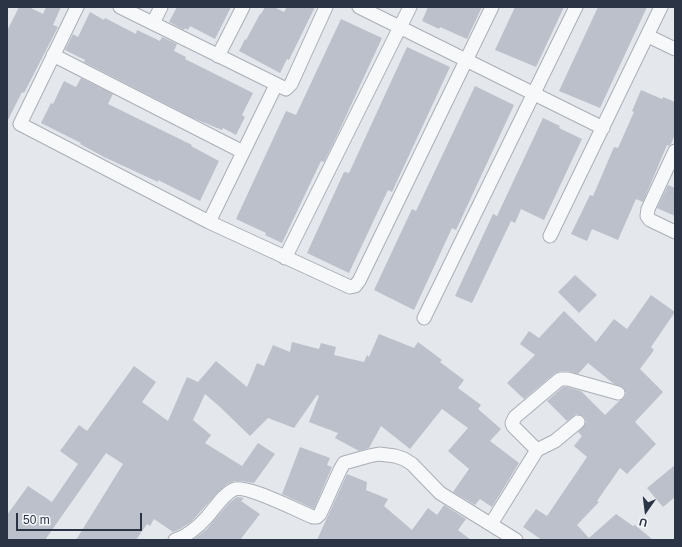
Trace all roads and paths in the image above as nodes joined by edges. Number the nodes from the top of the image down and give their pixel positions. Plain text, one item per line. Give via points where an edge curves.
1 (77, 7) edge
2 (120, 7) edge
3 (161, 7) edge
4 (243, 7) edge
5 (326, 7) edge
6 (359, 7) edge
7 (410, 7) edge
8 (492, 7) edge
9 (576, 7) edge
10 (661, 7) edge
11 (153, 24) junction
12 (400, 27) junction
13 (648, 36) junction
14 (675, 49) edge
15 (53, 55) junction
16 (218, 56) junction
17 (467, 60) junction
18 (276, 85) junction
19 (534, 94) junction
20 (603, 128) junction
21 (675, 151) edge
22 (244, 152) junction
23 (209, 222) junction
24 (675, 232) edge
25 (550, 236) dead end
26 (285, 258) junction
27 (424, 318) dead end
28 (618, 394) dead end
29 (578, 422) dead end
30 (536, 450) junction
31 (491, 524) junction
32 (175, 540) edge
33 (516, 540) edge

1 - 15 street
2 - 11 street
3 - 11 street
4 - 16 street
5 - 18 street via 291,84 286,89
6 - 12 street
7 - 12 street
8 - 17 street
9 - 19 street
10 - 13 street
11 - 16 street
12 - 17 street
12 - 26 street
13 - 14 street
13 - 20 street
15 - 22 street
15 - 23 street via 20,124
16 - 18 street
17 - 19 street
17 - 26 street via 355,286 350,287
18 - 22 street
19 - 20 street
19 - 27 street
20 - 25 street
21 - 24 street via 647,216
22 - 23 street
23 - 26 street
28 - 30 street via 568,379 558,380 513,421 513,426
29 - 30 street via 556,441
30 - 31 street
31 - 32 street via 440,493 412,464 395,456 379,454 344,463 317,517 239,488 225,496 197,528
31 - 33 street

